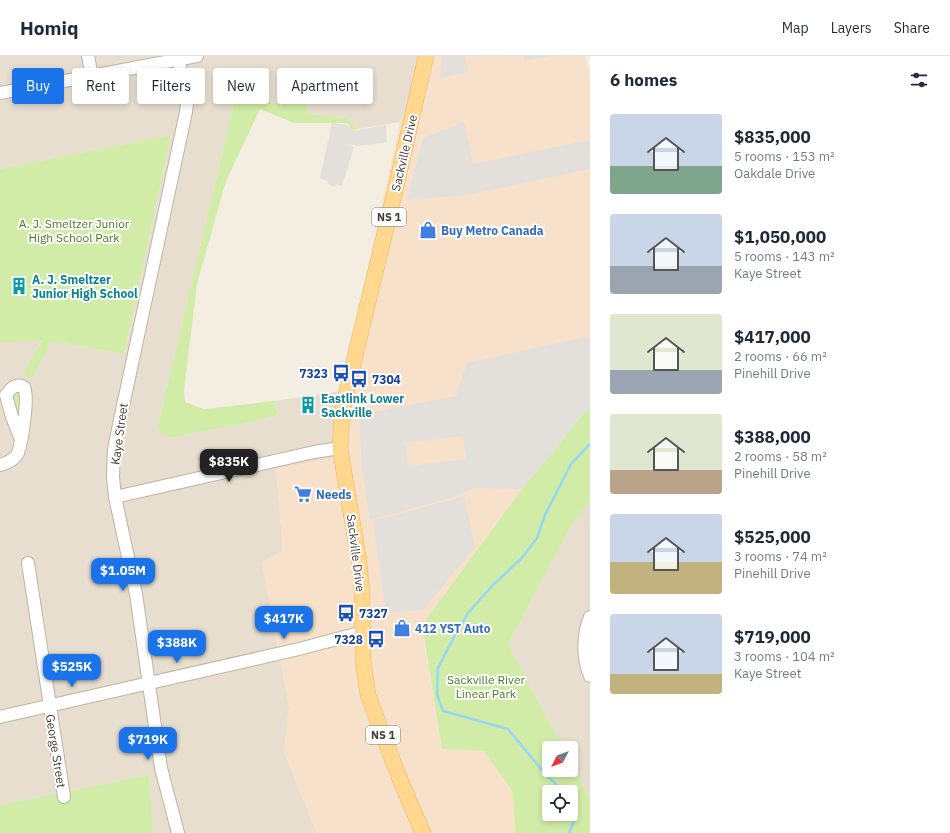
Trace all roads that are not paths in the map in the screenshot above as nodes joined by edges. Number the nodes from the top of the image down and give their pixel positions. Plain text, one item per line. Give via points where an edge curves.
1 (88, 56) edge
2 (196, 56) edge
3 (426, 56) edge
4 (179, 58) edge
5 (90, 68) edge
6 (129, 69) edge
7 (72, 80) edge
8 (0, 93) edge
9 (20, 437) dead end
10 (340, 448) junction
11 (0, 465) edge
12 (115, 497) junction
13 (28, 563) dead end
14 (590, 617) edge
15 (362, 632) junction
16 (590, 676) edge
17 (150, 683) junction
18 (48, 706) junction
19 (0, 717) edge
20 (64, 798) dead end
21 (178, 833) edge
22 (423, 833) edge

1 - 5 street
2 - 4 street
3 - 10 main road, Sackville Drive / NS 1 via 342,413
4 - 6 street
4 - 12 street, Kaye Street via 187,103 186,112 120,414 114,449
7 - 8 street
9 - 11 street via 18,454
10 - 12 street
10 - 15 main road, Sackville Drive / NS 1 via 359,561
12 - 17 street, Kaye Street via 136,594
13 - 18 street, George Street
14 - 16 street via 585,629 585,648
15 - 17 street
15 - 22 main road, Sackville Drive / NS 1 via 368,695
17 - 18 street
17 - 21 street, Kaye Street via 161,768
18 - 19 street
18 - 20 street, George Street

